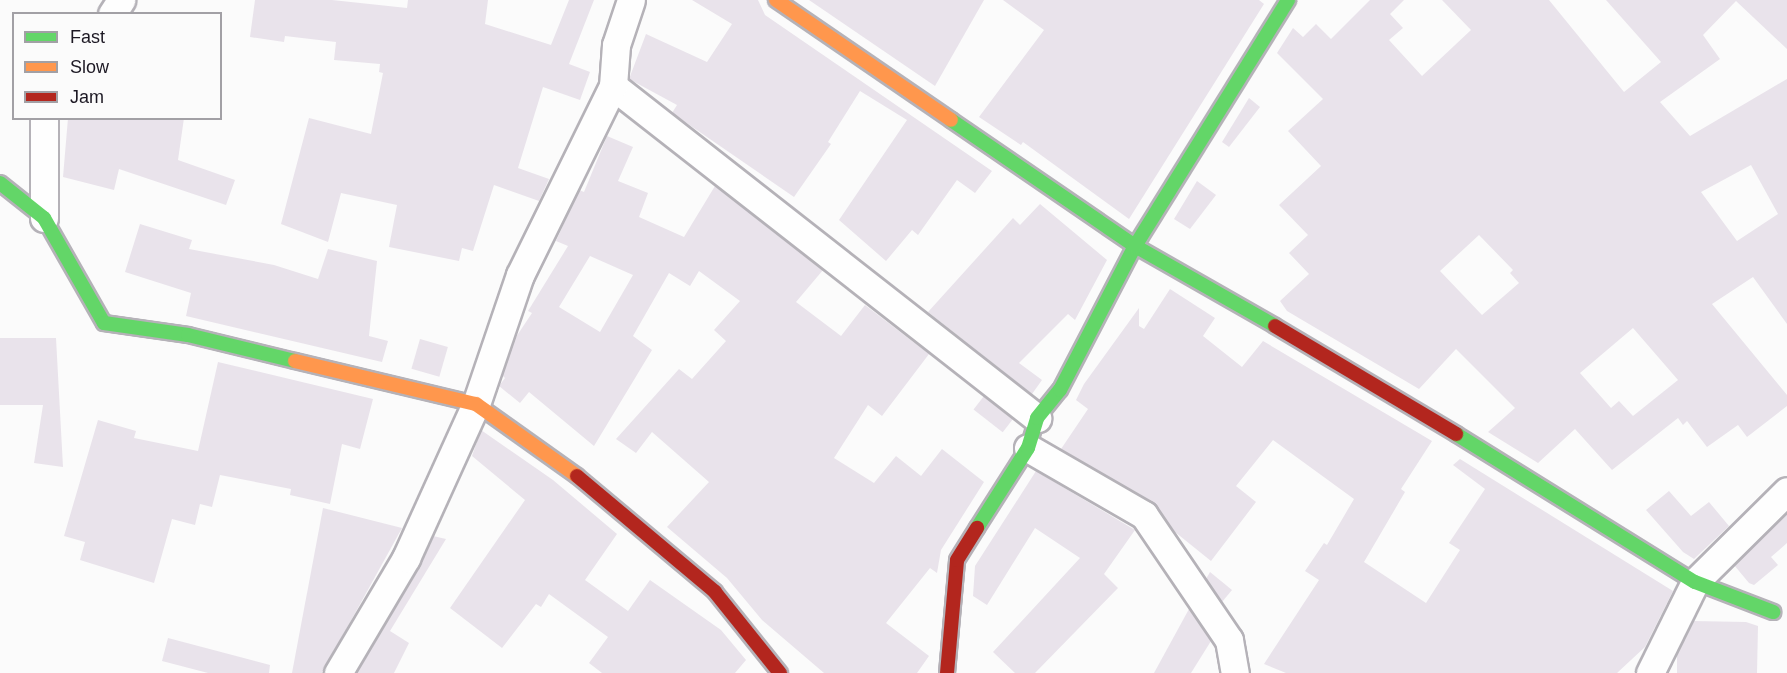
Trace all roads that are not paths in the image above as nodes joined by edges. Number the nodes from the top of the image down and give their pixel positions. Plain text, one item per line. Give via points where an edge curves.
1 (631, 0) edge
2 (776, 0) edge
3 (1288, 0) edge
4 (613, 86) junction
5 (45, 120) edge
6 (0, 183) edge
7 (44, 219) junction
8 (1135, 246) junction
9 (476, 404) junction
10 (1037, 418) junction
11 (1028, 448) junction
12 (1787, 491) edge
13 (1695, 582) junction
14 (1773, 612) dead end
15 (338, 673) edge
16 (780, 673) edge
17 (947, 673) edge
18 (1235, 673) edge
19 (1650, 673) edge

1 - 4 street via 616,45
2 - 8 street
3 - 8 street
4 - 9 street via 520,275
4 - 10 street
5 - 7 street
6 - 7 street
7 - 9 street via 104,323 188,335
8 - 10 street via 1060,390
8 - 13 street via 1360,375
9 - 15 street via 406,558
9 - 16 street via 564,465 716,592
10 - 11 street
11 - 17 street via 957,560
11 - 18 street via 1144,515 1229,640
12 - 13 street
13 - 14 street
13 - 19 street

